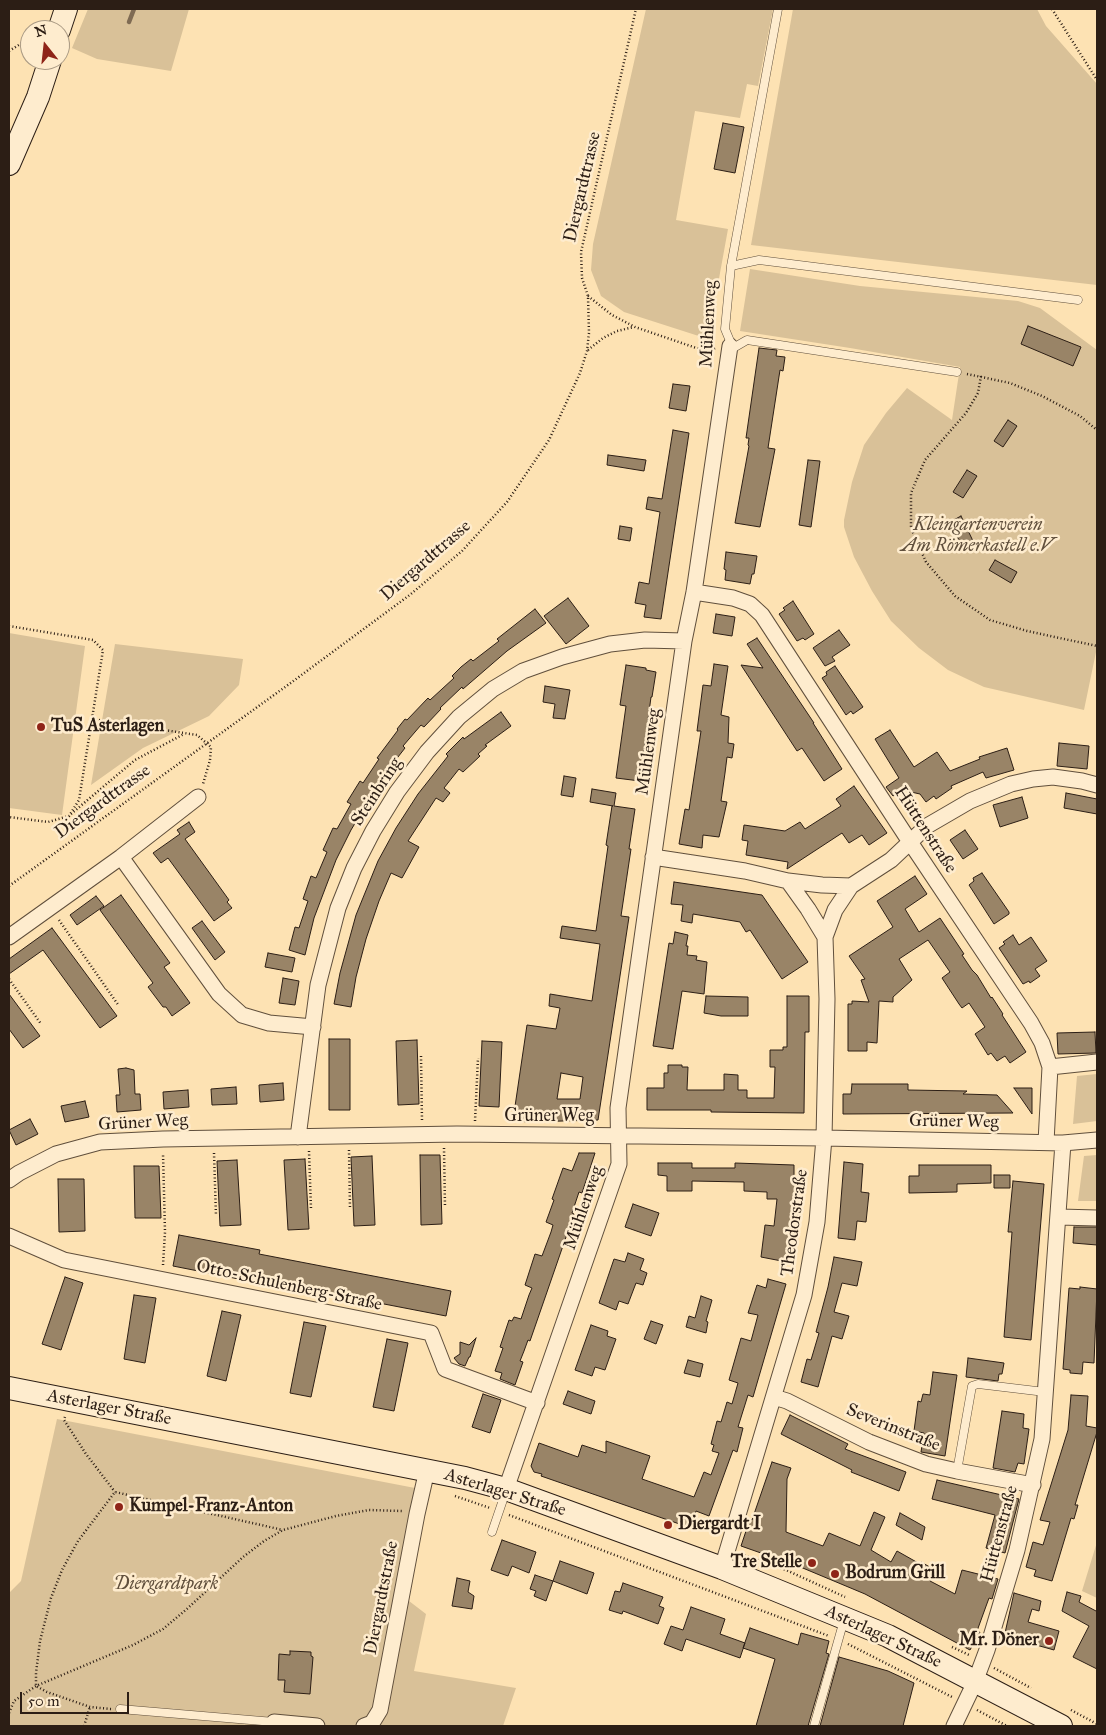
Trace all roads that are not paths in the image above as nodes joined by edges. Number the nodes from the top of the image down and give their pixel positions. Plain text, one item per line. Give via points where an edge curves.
1 (778, 9) edge
2 (47, 70) edge
3 (9, 164) edge
4 (731, 266) junction
5 (1078, 300) dead end
6 (730, 346) junction
7 (957, 372) road end
8 (694, 592) junction
9 (684, 641) junction
10 (1097, 785) edge
11 (198, 798) road end
12 (910, 842) junction
13 (121, 857) junction
14 (654, 857) junction
15 (788, 881) junction
16 (850, 886) junction
17 (9, 937) edge
18 (824, 937) junction
19 (313, 1027) junction
20 (1097, 1062) edge
21 (1050, 1067) junction
22 (618, 1136) junction
23 (304, 1137) junction
24 (824, 1138) junction
25 (1097, 1140) edge
26 (1046, 1142) junction
27 (1063, 1143) junction
28 (9, 1180) edge
29 (1059, 1217) junction
30 (1097, 1218) edge
31 (9, 1236) edge
32 (9, 1388) edge
33 (1046, 1392) junction
34 (774, 1397) junction
35 (537, 1403) junction
36 (426, 1470) junction
37 (957, 1471) junction
38 (1033, 1485) junction
39 (506, 1489) junction
40 (492, 1532) dead end
41 (722, 1568) junction
42 (844, 1618) junction
43 (975, 1682) junction
44 (120, 1709) road end
45 (274, 1722) joint
46 (317, 1726) edge
47 (364, 1726) edge
48 (814, 1726) edge
49 (954, 1726) edge
50 (1062, 1726) edge

1 - 4 lane, Mühlenweg
2 - 3 main road
4 - 5 lane via 759,260
4 - 6 lane, Mühlenweg via 725,329
6 - 7 lane via 735,347 747,340
6 - 8 street, Mühlenweg
8 - 9 street, Mühlenweg
8 - 12 street, Hüttenstraße via 733,598 750,604 762,615
9 - 14 street, Mühlenweg
9 - 19 street, Steinbring via 645,640 610,644 562,657 523,671 493,689 459,717 397,792 354,868 331,933 318,984
10 - 12 street via 1052,778 1011,784 970,801 927,826
11 - 13 street
12 - 16 street via 891,860
12 - 21 street, Hüttenstraße via 1031,1022
13 - 17 street
13 - 19 street via 219,994 242,1015 269,1023
14 - 15 street
14 - 22 street, Mühlenweg via 618,1108
15 - 16 street
15 - 18 street, Theodorstraße
16 - 18 street
18 - 24 street, Theodorstraße
19 - 23 street, Steinbring
20 - 21 street
21 - 26 street, Hüttenstraße
22 - 23 street, Grüner Weg
22 - 24 street, Grüner Weg
22 - 35 street, Mühlenweg via 619,1164
23 - 28 street, Grüner Weg via 100,1142 56,1154
24 - 26 street, Grüner Weg
24 - 34 street, Theodorstraße via 817,1222 804,1296
25 - 27 street, Grüner Weg
26 - 27 street, Grüner Weg
27 - 29 street, Hüttenstraße
29 - 30 street
29 - 33 street, Hüttenstraße
31 - 35 street, Otto-Schulenberg-Straße via 64,1260 431,1334 445,1369
32 - 36 main road, Asterlager Straße
33 - 37 lane via 972,1386
33 - 38 street, Hüttenstraße via 1042,1439
34 - 37 street, Severinstraße via 897,1454
34 - 41 street, Theodorstraße
35 - 39 street, Mühlenweg
36 - 39 main road, Asterlager Straße
36 - 47 street, Diergardtstraße via 380,1710 372,1723
37 - 38 street, Severinstraße
38 - 43 street, Hüttenstraße via 1014,1559
39 - 40 lane
39 - 41 main road, Asterlager Straße
41 - 42 main road, Asterlager Straße
42 - 43 main road, Asterlager Straße via 888,1636
42 - 48 lane
43 - 49 street
43 - 50 main road, Asterlager Straße
44 - 45 lane
45 - 46 street

